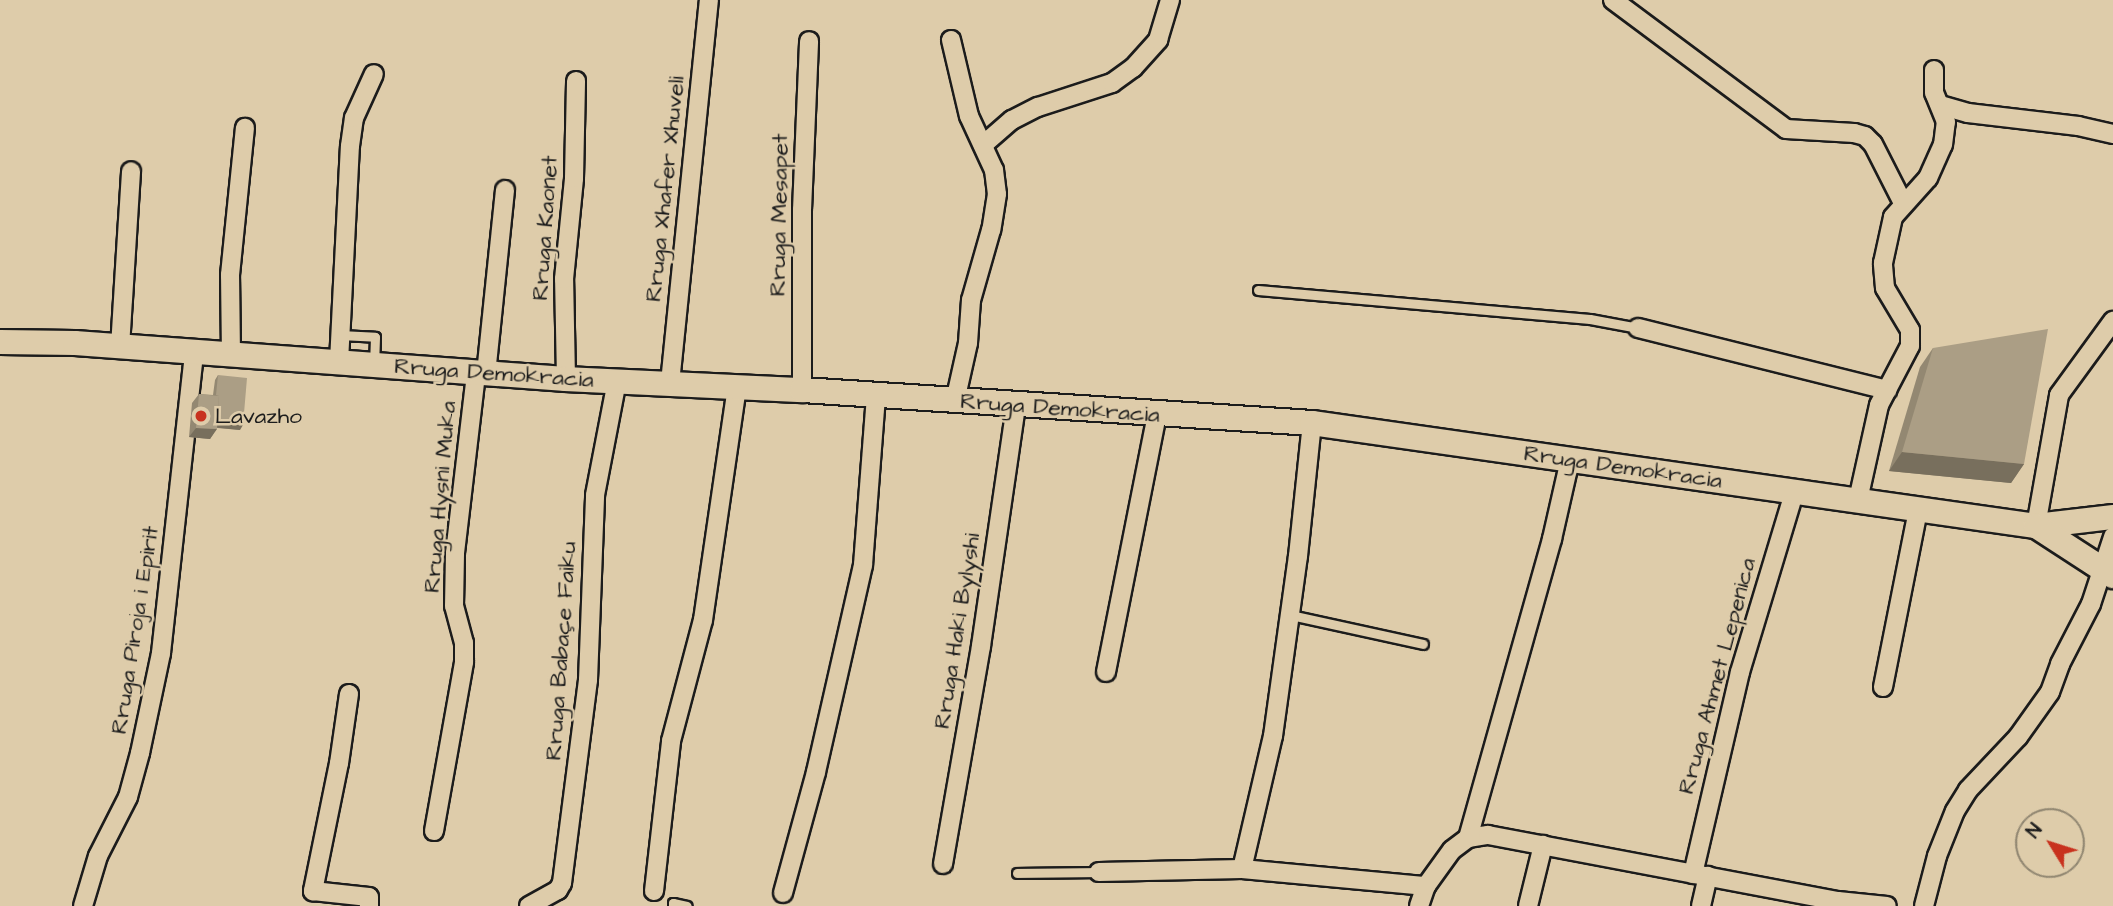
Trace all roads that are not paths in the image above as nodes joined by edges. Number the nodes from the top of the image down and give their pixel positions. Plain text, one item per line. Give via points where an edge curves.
1 (709, 0) edge
2 (1170, 0) edge
3 (1613, 0) edge
4 (951, 40) dead end
5 (809, 41) dead end
6 (1934, 71) dead end
7 (374, 74) dead end
8 (576, 81) dead end
9 (1940, 105) junction
10 (244, 128) dead end
11 (2113, 134) edge
12 (983, 145) junction
13 (131, 171) dead end
14 (505, 191) dead end
15 (1903, 203) junction
16 (1258, 290) dead end
17 (2113, 320) edge
18 (1638, 328) joint
19 (340, 335) junction
20 (0, 342) edge
21 (120, 347) junction
22 (194, 352) junction
23 (231, 355) junction
24 (339, 362) junction
25 (374, 364) junction
26 (481, 373) junction
27 (566, 379) junction
28 (617, 381) junction
29 (670, 383) junction
30 (737, 386) junction
31 (802, 390) junction
32 (1887, 390) junction
33 (876, 396) junction
34 (955, 401) junction
35 (1016, 405) junction
36 (1157, 414) junction
37 (1312, 423) junction
38 (1570, 460) junction
39 (1794, 493) junction
40 (1858, 500) junction
41 (1918, 510) junction
42 (2113, 517) edge
43 (2036, 526) junction
44 (2113, 537) edge
45 (2108, 573) edge
46 (1290, 615) junction
47 (1423, 644) dead end
48 (1106, 671) dead end
49 (1883, 687) dead end
50 (349, 694) dead end
51 (434, 831) dead end
52 (1468, 838) junction
53 (1543, 845) junction
54 (943, 864) dead end
55 (1242, 869) junction
56 (1099, 872) joint
57 (1017, 873) dead end
58 (1700, 875) junction
59 (1426, 886) junction
60 (654, 891) dead end
61 (783, 893) dead end
62 (1838, 904) edge
63 (83, 906) edge
64 (369, 906) edge
65 (529, 906) edge
66 (673, 906) edge
67 (687, 906) edge
68 (1419, 906) edge
69 (1528, 906) edge
70 (1701, 906) edge
71 (1887, 906) edge
72 (1924, 906) edge

1 - 29 street, Rruga Xhafer Xhuveli
2 - 12 street via 1158,40 1133,68 1112,83 1012,120
3 - 15 street via 1786,129 1865,136
4 - 12 street via 969,116
5 - 31 street, Rruga Mesapet
6 - 9 street via 1934,93
7 - 19 street via 354,118 350,146
8 - 27 street, Rruga Kaonet via 574,191 564,279
9 - 11 street
9 - 15 street via 1946,122 1938,162
10 - 23 street via 230,275
12 - 34 street via 994,170 997,194 971,300 968,343
13 - 21 street
14 - 26 street, Rruga Hysni Muka
15 - 32 street via 1893,217 1883,263 1885,288 1910,330 1910,346
16 - 18 lane via 1590,319
17 - 43 street via 2059,395
18 - 32 street
19 - 24 street
19 - 25 lane via 375,337
20 - 21 main road, Rruga Demokracia
21 - 22 main road, Rruga Demokracia
22 - 23 main road, Rruga Demokracia
22 - 63 street, Rruga Piroja i Epirit via 158,665 128,797 98,856
23 - 24 main road, Rruga Demokracia
24 - 25 main road, Rruga Demokracia
25 - 26 main road, Rruga Demokracia
26 - 27 main road, Rruga Demokracia
26 - 51 street, Rruga Hysni Muka via 455,553 454,606 464,662
27 - 28 main road, Rruga Demokracia
28 - 29 main road, Rruga Demokracia
28 - 65 street, Rruga Babaçe Faiku via 595,495 588,680 562,883
29 - 30 main road, Rruga Demokracia
30 - 31 main road, Rruga Demokracia
30 - 60 street via 703,620 671,741
31 - 33 main road, Rruga Demokracia
32 - 40 street via 1871,430
33 - 34 main road, Rruga Demokracia
33 - 61 street via 863,565
34 - 35 main road, Rruga Demokracia
35 - 36 main road, Rruga Demokracia
35 - 54 street, Rruga Haki Bylyshi
36 - 37 main road, Rruga Demokracia
36 - 48 street
37 - 38 main road, Rruga Demokracia
37 - 46 street
38 - 39 main road, Rruga Demokracia
38 - 52 street
39 - 40 main road, Rruga Demokracia
39 - 58 street, Rruga Ahmet Lepenica via 1740,672
40 - 41 main road, Rruga Demokracia
41 - 43 main road, Rruga Demokracia
41 - 49 street
42 - 43 main road, Rruga Demokracia
43 - 45 main road
44 - 45 street
45 - 72 street via 2050,692 1955,811
46 - 47 lane
46 - 55 street via 1273,736
50 - 64 street via 313,891 369,897
52 - 53 street via 1488,835
52 - 59 street via 1445,858
53 - 58 street
53 - 69 street
55 - 56 street
55 - 59 street
56 - 57 lane
58 - 62 street
58 - 70 street, Rruga Ahmet Lepenica
59 - 68 street
62 - 71 street
66 - 67 lane

